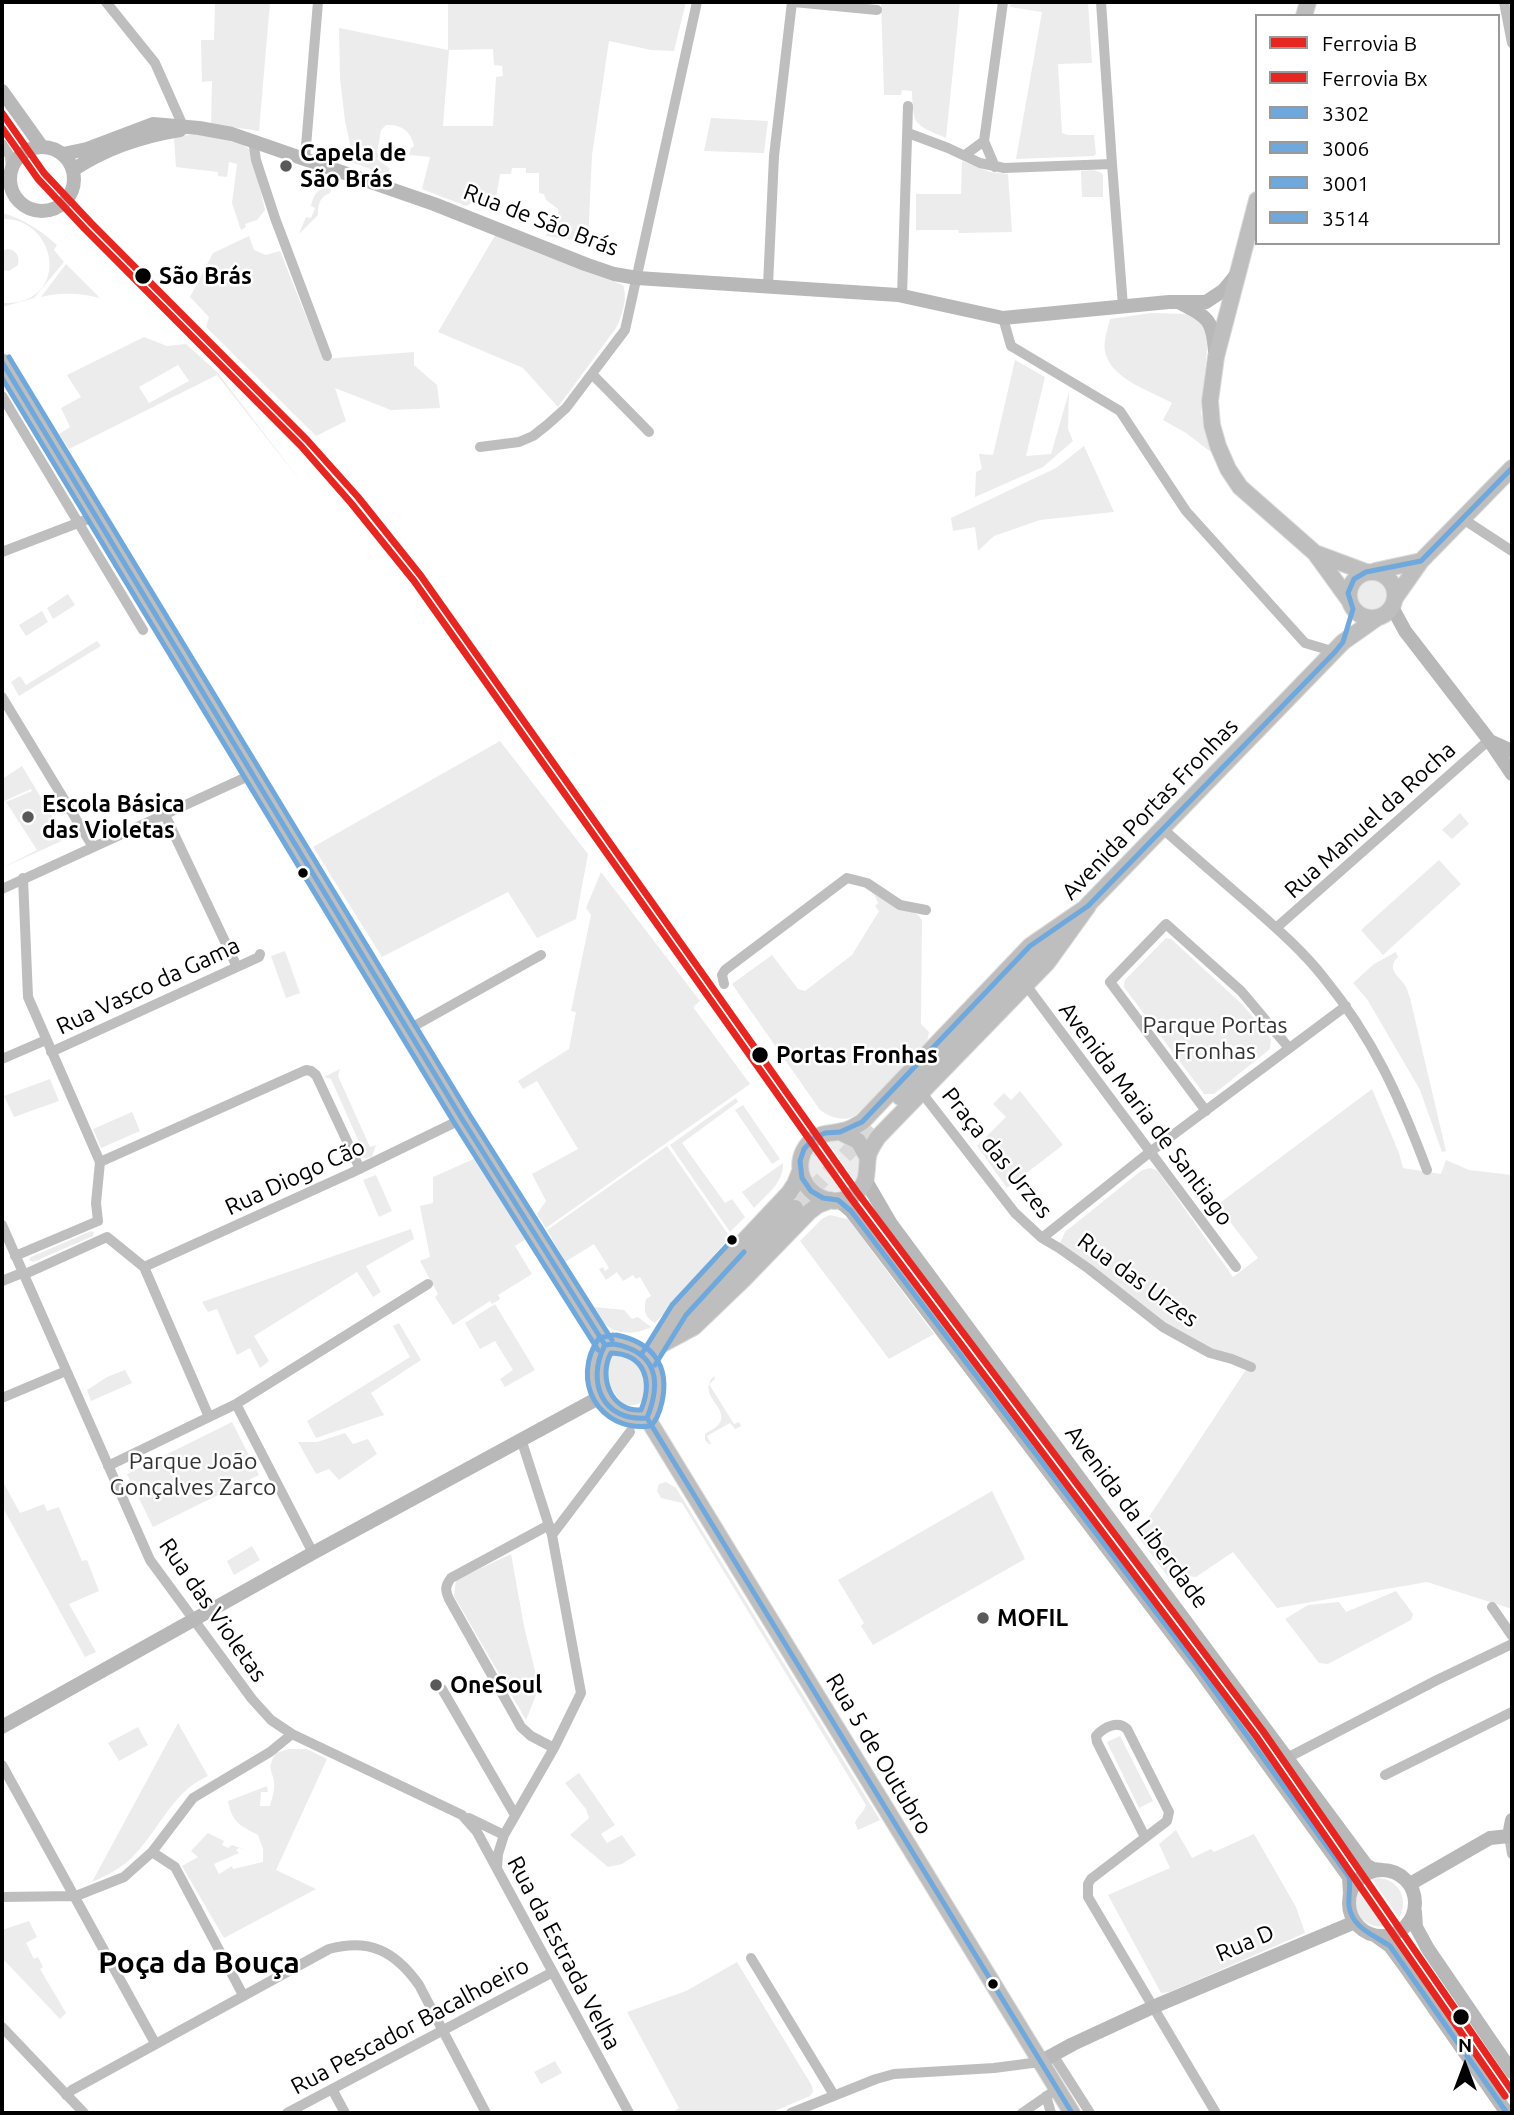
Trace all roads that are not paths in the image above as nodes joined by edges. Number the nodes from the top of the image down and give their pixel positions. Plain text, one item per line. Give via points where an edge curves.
1 (106, 2) edge
2 (318, 2) edge
3 (696, 2) edge
4 (793, 2) edge
5 (1003, 2) edge
6 (1101, 2) edge
7 (1504, 2) edge
8 (826, 3) edge
9 (877, 10) dead end
10 (1512, 43) edge
11 (2, 91) edge
12 (908, 106) dead end
13 (178, 126) junction
14 (199, 128) junction
15 (908, 133) junction
16 (253, 140) junction
17 (984, 141) junction
18 (2, 144) edge
19 (42, 146) junction
20 (63, 154) junction
21 (965, 155) junction
22 (305, 158) junction
23 (1112, 163) junction
24 (995, 167) junction
25 (73, 170) junction
26 (8, 180) edge
27 (1255, 207) edge
28 (1237, 274) junction
29 (637, 278) junction
30 (768, 285) junction
31 (902, 296) junction
32 (1181, 303) junction
33 (1123, 306) junction
34 (1003, 318) junction
35 (327, 356) dead end
36 (1216, 357) junction
37 (2, 362) edge
38 (592, 374) junction
39 (2, 397) edge
40 (649, 432) dead end
41 (480, 447) dead end
42 (1512, 468) edge
43 (96, 516) junction
44 (1463, 519) junction
45 (78, 523) junction
46 (1512, 551) edge
47 (2, 552) edge
48 (1315, 554) junction
49 (1421, 561) junction
50 (1371, 572) junction
51 (1351, 605) junction
52 (1386, 610) junction
53 (143, 630) dead end
54 (1339, 647) junction
55 (2, 697) edge
56 (1489, 740) junction
57 (1512, 751) edge
58 (253, 774) junction
59 (1512, 774) edge
60 (165, 815) junction
61 (1163, 829) junction
62 (93, 846) junction
63 (23, 878) junction
64 (2, 889) edge
65 (1087, 906) junction
66 (926, 910) dead end
67 (1276, 928) junction
68 (260, 954) dead end
69 (541, 955) dead end
70 (237, 967) junction
71 (724, 984) dead end
72 (1026, 985) junction
73 (1346, 1006) junction
74 (408, 1029) junction
75 (46, 1040) junction
76 (1289, 1048) junction
77 (51, 1052) junction
78 (2, 1059) edge
79 (922, 1093) junction
80 (1206, 1111) junction
81 (462, 1119) junction
82 (872, 1127) tunnel mouth
83 (840, 1132) junction
84 (1150, 1152) junction
85 (868, 1158) junction
86 (100, 1162) junction
87 (359, 1169) junction
88 (1427, 1170) dead end
89 (800, 1171) junction
90 (866, 1181) junction
91 (834, 1200) junction
92 (795, 1208) tunnel mouth
93 (98, 1221) junction
94 (2, 1225) edge
95 (107, 1237) junction
96 (1042, 1238) junction
97 (15, 1256) junction
98 (144, 1267) junction
99 (1236, 1267) dead end
100 (22, 1274) junction
101 (2, 1281) edge
102 (428, 1284) dead end
103 (605, 1345) junction
104 (653, 1353) junction
105 (1251, 1367) dead end
106 (66, 1371) junction
107 (602, 1396) junction
108 (2, 1398) edge
109 (236, 1404) junction
110 (209, 1417) junction
111 (647, 1418) junction
112 (630, 1432) dead end
113 (521, 1439) junction
114 (108, 1466) junction
115 (550, 1530) junction
116 (313, 1553) junction
117 (1492, 1607) dead end
118 (193, 1620) junction
119 (1512, 1636) edge
120 (1512, 1644) edge
121 (442, 1689) dead end
122 (1512, 1712) edge
123 (2, 1727) edge
124 (292, 1734) junction
125 (554, 1748) junction
126 (1287, 1758) junction
127 (2, 1765) edge
128 (1385, 1775) dead end
129 (462, 1815) junction
130 (515, 1815) junction
131 (1512, 1819) edge
132 (504, 1835) junction
133 (1509, 1836) junction
134 (1145, 1837) junction
135 (152, 1852) junction
136 (1512, 1854) edge
137 (497, 1868) junction
138 (1382, 1870) junction
139 (1410, 1884) junction
140 (1350, 1894) junction
141 (76, 1896) junction
142 (2, 1897) edge
143 (1415, 1912) junction
144 (1355, 1922) junction
145 (1376, 1936) junction
146 (751, 1958) dead end
147 (551, 1973) junction
148 (243, 1995) junction
149 (1153, 2007) junction
150 (2, 2027) edge
151 (443, 2030) junction
152 (155, 2043) junction
153 (1046, 2059) junction
154 (1512, 2072) edge
155 (332, 2089) junction
156 (1052, 2093) junction
157 (66, 2095) junction
158 (834, 2095) junction
159 (84, 2113) edge
160 (287, 2113) edge
161 (345, 2113) edge
162 (486, 2113) edge
163 (629, 2113) edge
164 (791, 2113) edge
165 (1021, 2113) edge
166 (1051, 2113) edge
167 (1072, 2113) edge
168 (1090, 2113) edge
169 (1216, 2113) edge
170 (1507, 2113) edge

1 - 13 street via 155,63
2 - 22 street
3 - 29 street
4 - 8 street
4 - 30 street via 774,156
5 - 17 street
6 - 23 street
7 - 10 street
8 - 9 street
11 - 19 street
12 - 15 street
13 - 14 street, Rua de São Brás
13 - 20 street, Rua de São Brás via 146,125
14 - 16 street, Rua de São Brás
14 - 25 street, Rua de São Brás via 146,138 91,158
15 - 21 street
15 - 31 street
16 - 22 street, Rua de São Brás
16 - 35 street via 275,218
17 - 21 street
17 - 24 street
18 - 26 street via 10,156
19 - 20 street
19 - 26 street via 21,155
20 - 25 street
21 - 24 street
22 - 29 street, Rua de São Brás via 585,264
23 - 24 street
23 - 33 street
25 - 26 street via 72,193 47,210 20,201
27 - 28 main road
28 - 32 street, Rua de São Brás via 1216,297
28 - 36 main road
29 - 30 street, Rua de São Brás
29 - 38 street via 625,330
30 - 31 street, Rua de São Brás
31 - 34 street, Rua de São Brás
32 - 33 street, Rua de São Brás
32 - 36 street via 1208,320 1214,331
33 - 34 street, Rua de São Brás
34 - 54 street via 1011,346 1120,411 1186,511 1305,643
36 - 48 main road via 1212,425 1228,468 1240,487
37 - 43 main road
38 - 40 street
38 - 41 street via 566,408 533,436
39 - 45 street
42 - 44 main road, Avenida Portas Fronhas
43 - 45 street
43 - 58 main road
44 - 46 street
44 - 49 main road, Avenida Portas Fronhas
45 - 47 street
45 - 53 street
48 - 50 main road
48 - 51 main road
49 - 50 main road
49 - 52 main road, Avenida Portas Fronhas
50 - 51 main road via 1359,575 1350,586
50 - 52 main road via 1393,584
51 - 52 main road via 1364,617
51 - 54 main road, Avenida Portas Fronhas
52 - 54 main road, Avenida Portas Fronhas
52 - 56 street
54 - 61 main road, Avenida Portas Fronhas
55 - 62 street
56 - 57 street
56 - 59 street
56 - 67 street, Rua Manuel da Rocha
58 - 60 street
58 - 74 main road
60 - 62 street
60 - 70 street
61 - 65 main road, Avenida Portas Fronhas
61 - 67 street
62 - 63 street
63 - 64 street
63 - 75 street via 29,998
65 - 72 main road
65 - 82 main road, Avenida Portas Fronhas
65 - 83 main road via 1030,946 862,1122
66 - 71 street via 900,905 867,883 851,878 841,881 724,971
67 - 73 street
68 - 70 street, Rua Vasco da Gama
69 - 74 street
70 - 77 street, Rua Vasco da Gama
72 - 79 main road
72 - 84 street, Avenida Maria de Santiago
73 - 76 street
73 - 88 street via 1390,1077
74 - 81 main road
75 - 77 street
75 - 78 street, Rua Vasco da Gama
76 - 80 street
76 - 80 street via 1241,991 1166,924 1110,982
77 - 86 street
79 - 85 main road via 878,1137
79 - 96 street, Praça das Urzes via 1015,1213
80 - 84 street
81 - 87 street, Rua Diogo Cão
81 - 103 main road
83 - 85 main road via 858,1141
83 - 89 main road via 812,1140 804,1149
84 - 96 street
84 - 99 street, Avenida Maria de Santiago
85 - 90 main road
86 - 87 street via 306,1070 316,1075
86 - 93 street
87 - 98 street, Rua Diogo Cão
89 - 91 main road via 810,1191
89 - 104 main road via 789,1193 678,1310
90 - 91 main road via 854,1194
90 - 126 street, Avenida da Liberdade via 891,1224
91 - 104 main road via 809,1212 694,1327
91 - 140 street, Avenida da Liberdade via 851,1211 1204,1676 1349,1877
92 - 104 main road
93 - 95 street
93 - 97 street
94 - 97 street, Rua das Violetas
95 - 98 street
95 - 100 street
96 - 105 street, Rua das Urzes via 1163,1327 1210,1353
97 - 100 street, Rua das Violetas
98 - 110 street
100 - 101 street
100 - 106 street, Rua das Violetas
102 - 109 street
103 - 104 main road via 625,1344
103 - 107 main road via 595,1368
104 - 111 main road via 657,1390
106 - 108 street
106 - 114 street, Rua das Violetas
107 - 111 main road via 615,1412 632,1419
107 - 113 street
109 - 110 street
109 - 116 street
110 - 114 street
111 - 153 main road, Rua 5 de Outubro
112 - 115 street
113 - 115 street
113 - 116 street
114 - 118 street, Rua das Violetas via 150,1560
115 - 125 street via 580,1693
115 - 125 street via 451,1578 446,1591 521,1727
116 - 118 street
117 - 119 street
118 - 123 street
118 - 124 street, Rua das Violetas via 262,1710
120 - 126 street
121 - 130 street
122 - 128 street
124 - 129 street, Rua da Estrada Velha
124 - 135 street via 193,1798
125 - 130 street
126 - 138 street, Avenida da Liberdade via 1366,1865
127 - 141 street
129 - 132 street, Rua da Estrada Velha
129 - 137 street, Rua da Estrada Velha
130 - 132 street
131 - 133 street
132 - 137 street
133 - 136 street
133 - 139 street via 1490,1838
134 - 134 street via 1097,1742 1099,1732 1116,1724 1127,1729 1169,1812 1167,1821
134 - 149 street via 1091,1879 1087,1892
135 - 141 street via 124,1877
135 - 148 street via 175,1867
137 - 147 street, Rua da Estrada Velha
138 - 139 street via 1393,1871
138 - 140 street via 1362,1877
139 - 143 street
140 - 144 street
141 - 142 street
141 - 152 street
143 - 145 street via 1399,1932
143 - 154 street via 1416,1927 1428,1949
144 - 145 street
144 - 149 street, Rua D
145 - 170 street via 1390,1945
146 - 158 street
147 - 151 street, Rua Pescador Bacalhoeiro
147 - 163 street, Rua da Estrada Velha
148 - 151 street via 329,1949 361,1945 387,1953 410,1972
148 - 152 street
149 - 153 street, Rua D
149 - 169 street
150 - 157 street
151 - 155 street, Rua Pescador Bacalhoeiro
151 - 162 street
152 - 157 street
153 - 156 main road, Rua 5 de Outubro
153 - 158 street via 994,2068 894,2074
153 - 168 street, Rua 5 de Outubro
155 - 160 street, Rua Pescador Bacalhoeiro
155 - 161 street
156 - 165 street
156 - 166 street, Rua 5 de Outubro
156 - 167 main road, Rua 5 de Outubro
157 - 159 street
158 - 164 street

